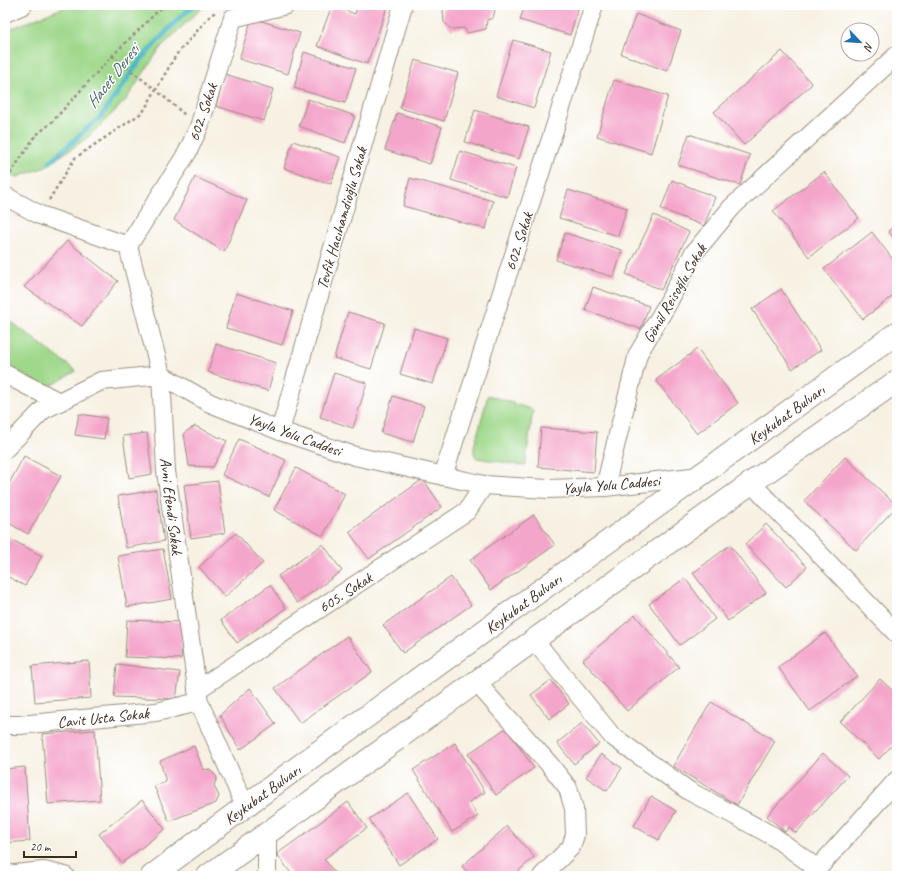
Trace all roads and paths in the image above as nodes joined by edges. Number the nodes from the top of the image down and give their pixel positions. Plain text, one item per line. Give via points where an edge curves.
1 (23, 5) edge
2 (164, 5) edge
3 (286, 5) edge
4 (403, 5) edge
5 (594, 5) edge
6 (221, 8) dead end
7 (5, 13) edge
8 (112, 56) junction
9 (897, 56) edge
10 (156, 90) junction
11 (199, 127) junction
12 (5, 182) edge
13 (5, 196) edge
14 (40, 215) junction
15 (128, 246) junction
16 (897, 333) edge
17 (5, 374) edge
18 (161, 375) junction
19 (897, 381) edge
20 (59, 402) junction
21 (280, 431) junction
22 (5, 449) edge
23 (443, 476) junction
24 (700, 476) junction
25 (751, 483) junction
26 (484, 485) junction
27 (605, 487) junction
28 (897, 634) edge
29 (534, 640) junction
30 (476, 682) junction
31 (198, 696) junction
32 (5, 725) edge
33 (897, 780) edge
34 (245, 806) junction
35 (267, 833) junction
36 (815, 872) edge
37 (5, 875) edge
38 (65, 876) edge
39 (152, 876) edge
40 (208, 876) edge
41 (268, 876) edge
42 (542, 876) edge

1 - 7 street
2 - 8 path
3 - 11 street, 602. Sokak via 233,18
4 - 21 street, Tevfik Hacıhamdioğlu Sokak
5 - 23 street, 602. Sokak
6 - 10 path via 211,15 176,55
8 - 10 path
8 - 12 path via 51,124 35,136
9 - 27 street, Gönül Reisoğlu Sokak via 732,207 693,254 638,354
10 - 11 path
10 - 14 path via 144,112 75,158
11 - 15 street, 602. Sokak via 187,153
13 - 14 street
14 - 15 street
15 - 18 street
16 - 24 highway, Keykubat Bulvarı
17 - 20 street
18 - 20 street via 101,381
18 - 21 street, Yayla Yolu Caddesi via 210,403
18 - 31 street, Avni Efendi Sokak via 166,471
19 - 25 highway
20 - 22 street via 43,410
21 - 23 street, Yayla Yolu Caddesi via 355,456
23 - 26 street, Yayla Yolu Caddesi
24 - 27 street, Yayla Yolu Caddesi
24 - 34 highway, Keykubat Bulvarı
25 - 28 street
25 - 29 highway
26 - 27 street, Yayla Yolu Caddesi via 548,489
26 - 31 street, 605. Sokak via 467,511
29 - 30 highway
29 - 36 street via 612,736 689,790 773,836
30 - 35 highway
30 - 42 street via 568,788 574,809 575,835 571,847
31 - 32 street, Cavit Usta Sokak via 156,712
31 - 34 street, Avni Efendi Sokak
33 - 36 street
34 - 39 highway, Keykubat Bulvarı
35 - 40 highway
35 - 41 street
37 - 38 street via 44,871

